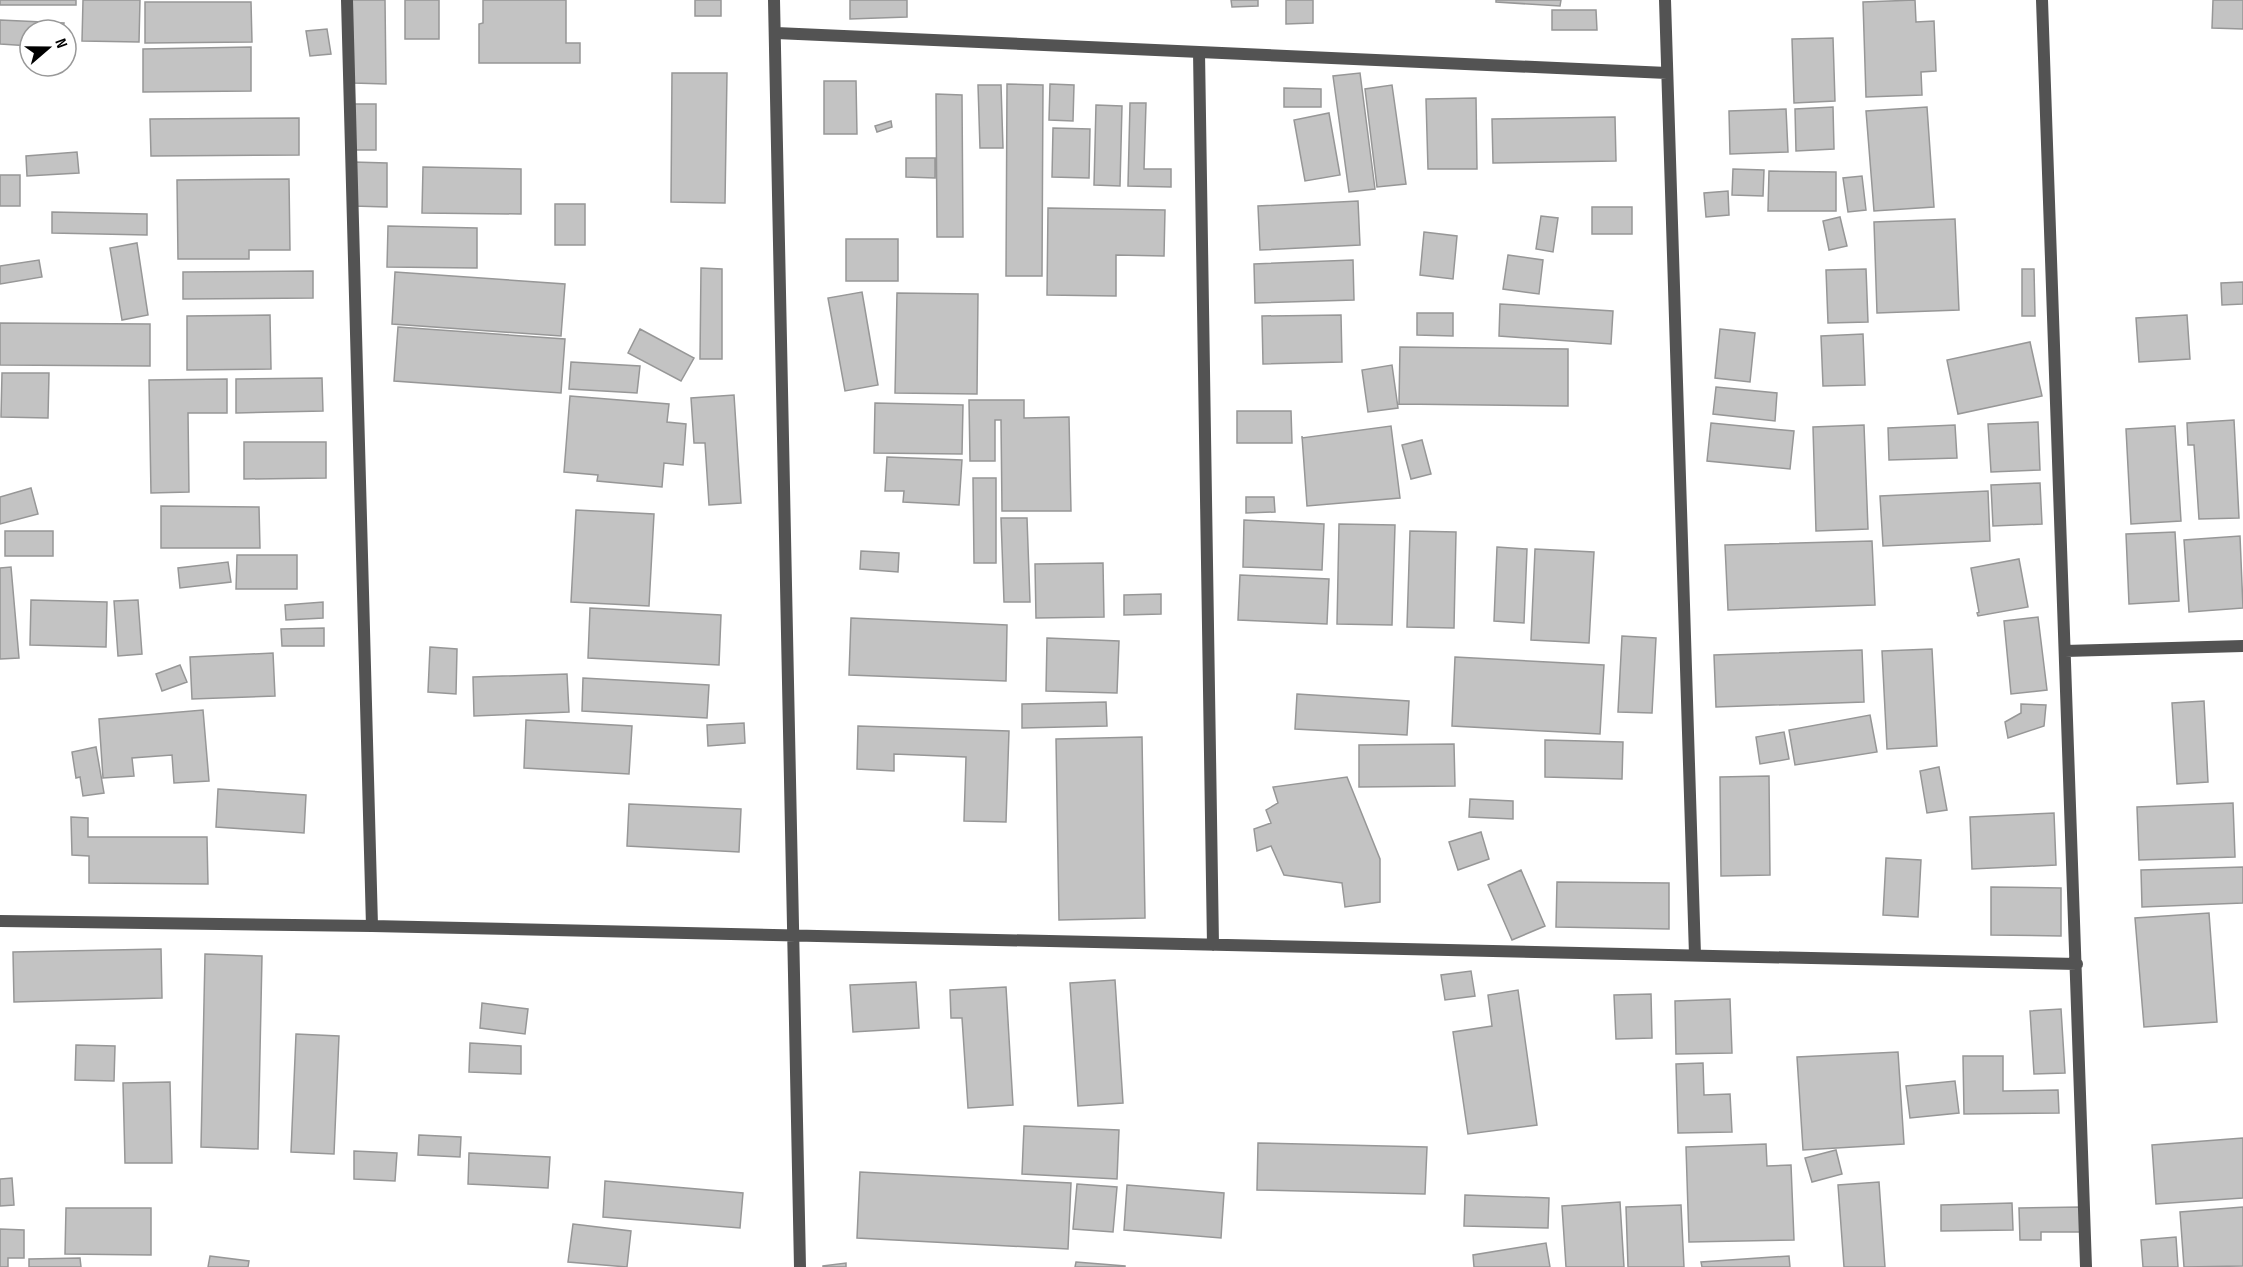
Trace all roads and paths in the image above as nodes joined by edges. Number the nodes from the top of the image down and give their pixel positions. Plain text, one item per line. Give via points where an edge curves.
1 (347, 0) edge
2 (774, 0) edge
3 (1665, 0) edge
4 (2042, 0) edge
5 (776, 33) junction
6 (1199, 52) junction
7 (1667, 73) junction
8 (2243, 646) edge
9 (2065, 651) junction
10 (0, 921) edge
11 (372, 926) junction
12 (794, 935) junction
13 (1213, 945) junction
14 (1695, 955) junction
15 (2077, 964) junction
16 (800, 1267) edge
17 (2086, 1267) edge

1 - 11 street
2 - 5 street
3 - 7 street
4 - 9 street
5 - 6 street
5 - 12 street
6 - 7 street
6 - 13 street
7 - 14 street
8 - 9 street
9 - 15 street
10 - 11 street
11 - 12 street
12 - 13 street
12 - 16 street
13 - 14 street
14 - 15 street
15 - 17 street

